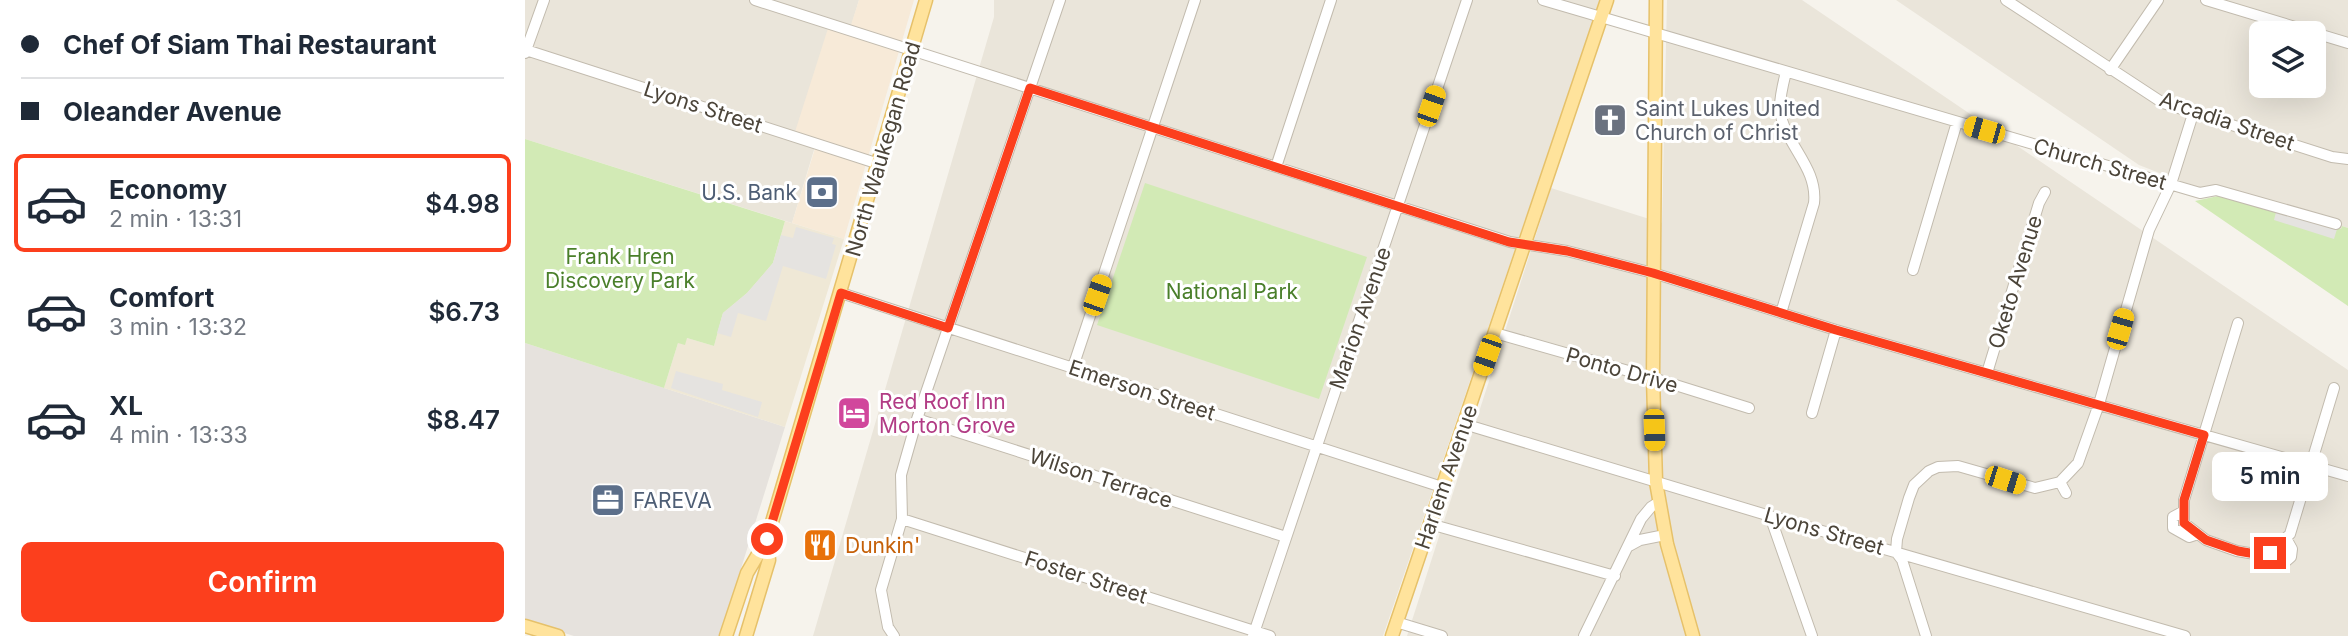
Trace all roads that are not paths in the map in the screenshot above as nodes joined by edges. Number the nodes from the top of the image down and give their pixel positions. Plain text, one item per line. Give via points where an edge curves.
1 (544, 0) edge
2 (755, 0) edge
3 (926, 0) edge
4 (1059, 0) edge
5 (1195, 0) edge
6 (1331, 0) edge
7 (1467, 0) edge
8 (1543, 0) edge
9 (1607, 0) edge
10 (1656, 0) edge
11 (2006, 0) edge
12 (2158, 0) edge
13 (2206, 0) edge
14 (787, 5) edge
15 (1601, 19) junction
16 (1656, 34) junction
17 (2348, 43) edge
18 (911, 50) junction
19 (526, 52) edge
20 (2110, 70) junction
21 (1786, 72) junction
22 (1030, 88) junction
23 (2193, 114) junction
24 (1957, 122) junction
25 (1153, 128) junction
26 (2348, 159) edge
27 (879, 164) junction
28 (1276, 167) junction
29 (2171, 184) junction
30 (2045, 192) dead end
31 (1398, 206) junction
32 (2336, 224) dead end
33 (1524, 245) junction
34 (1913, 270) dead end
35 (1653, 273) junction
36 (841, 293) junction
37 (1781, 313) junction
38 (2238, 323) dead end
39 (948, 328) junction
40 (1836, 330) junction
41 (1495, 332) junction
42 (1073, 367) junction
43 (1987, 373) junction
44 (1653, 378) junction
45 (2333, 388) dead end
46 (2099, 404) junction
47 (1749, 408) dead end
48 (1812, 413) dead end
49 (917, 419) junction
50 (1464, 424) junction
51 (2204, 435) junction
52 (1316, 447) junction
53 (2310, 465) junction
54 (2348, 476) edge
55 (1656, 482) junction
56 (2060, 482) junction
57 (1442, 487) junction
58 (2066, 493) dead end
59 (1659, 502) junction
60 (1770, 516) junction
61 (902, 519) junction
62 (1430, 524) junction
63 (1665, 535) junction
64 (1286, 537) junction
65 (2286, 538) junction
66 (767, 539) junction
67 (1629, 546) junction
68 (1896, 552) junction
69 (2270, 553) junction
70 (1615, 576) junction
71 (1396, 622) junction
72 (525, 626) edge
73 (1253, 633) edge
74 (558, 636) edge
75 (726, 636) edge
76 (746, 636) edge
77 (894, 636) edge
78 (1270, 636) edge
79 (1392, 636) edge
80 (1442, 636) edge
81 (1584, 636) edge
82 (1693, 636) edge
83 (1812, 636) edge
84 (1926, 636) edge
85 (2185, 636) edge

1 - 19 street
2 - 14 street
3 - 18 main road, North Waukegan Road
4 - 22 street
5 - 25 street
6 - 28 street
7 - 31 street, Marion Avenue
8 - 15 street, Church Street
9 - 15 main road, Harlem Avenue
10 - 16 main road
11 - 20 street, Arcadia Street
12 - 20 street
13 - 17 street
14 - 18 street
15 - 16 street, Church Street
15 - 33 main road, Harlem Avenue
16 - 21 street, Church Street
16 - 35 main road
18 - 22 street
18 - 27 main road, North Waukegan Road
19 - 27 street, Lyons Street
20 - 23 street, Arcadia Street via 2163,103
21 - 24 street, Church Street
21 - 37 street via 1780,108 1783,123 1815,189
22 - 25 street
22 - 39 street
23 - 26 street, Arcadia Street
23 - 29 street
24 - 29 street, Church Street
24 - 34 street
25 - 28 street
25 - 42 street
27 - 36 main road, North Waukegan Road
28 - 31 street
29 - 32 street, Church Street via 2200,193 2217,190
29 - 46 street via 2149,230
30 - 43 street, Oketo Avenue
31 - 33 street
31 - 52 street, Marion Avenue
33 - 35 street
33 - 41 main road, Harlem Avenue
35 - 37 street
35 - 44 main road
36 - 39 street, Emerson Street
36 - 66 main road, North Waukegan Road
37 - 40 street
38 - 51 street
39 - 42 street, Emerson Street
39 - 49 street
40 - 43 street
40 - 48 street
41 - 44 street, Ponto Drive
41 - 50 main road, Harlem Avenue
42 - 52 street, Emerson Street
43 - 46 street
44 - 47 street, Ponto Drive
44 - 55 main road
45 - 53 street
46 - 51 street
46 - 56 street via 2083,455
49 - 61 street via 901,475
49 - 64 street, Wilson Terrace
50 - 55 street, Lyons Street
50 - 57 main road, Harlem Avenue
51 - 53 street
51 - 69 street via 2184,500 2184,523 2206,540 2238,551
52 - 57 street, Emerson Street
52 - 64 street, Marion Avenue
53 - 54 street
53 - 65 street
55 - 59 main road
55 - 60 street, Lyons Street
56 - 58 street
56 - 68 street via 2035,488 1958,466 1927,466 1909,498
57 - 62 main road, Harlem Avenue
59 - 63 main road
59 - 67 street via 1641,519
60 - 68 street, Lyons Street
60 - 83 street
61 - 73 street, Foster Street
61 - 77 street via 881,590
62 - 70 street
62 - 71 main road, Harlem Avenue
63 - 67 street
63 - 82 main road
64 - 73 street, Marion Avenue
65 - 69 street
65 - 69 street via 2291,557 2284,563
66 - 75 main road, North Waukegan Road via 747,573
66 - 76 main road, North Waukegan Road via 769,560
67 - 70 street
68 - 84 street
68 - 85 street, Lyons Street
70 - 81 street
71 - 79 main road, Harlem Avenue
71 - 80 street
72 - 74 main road
73 - 78 street, Foster Street

